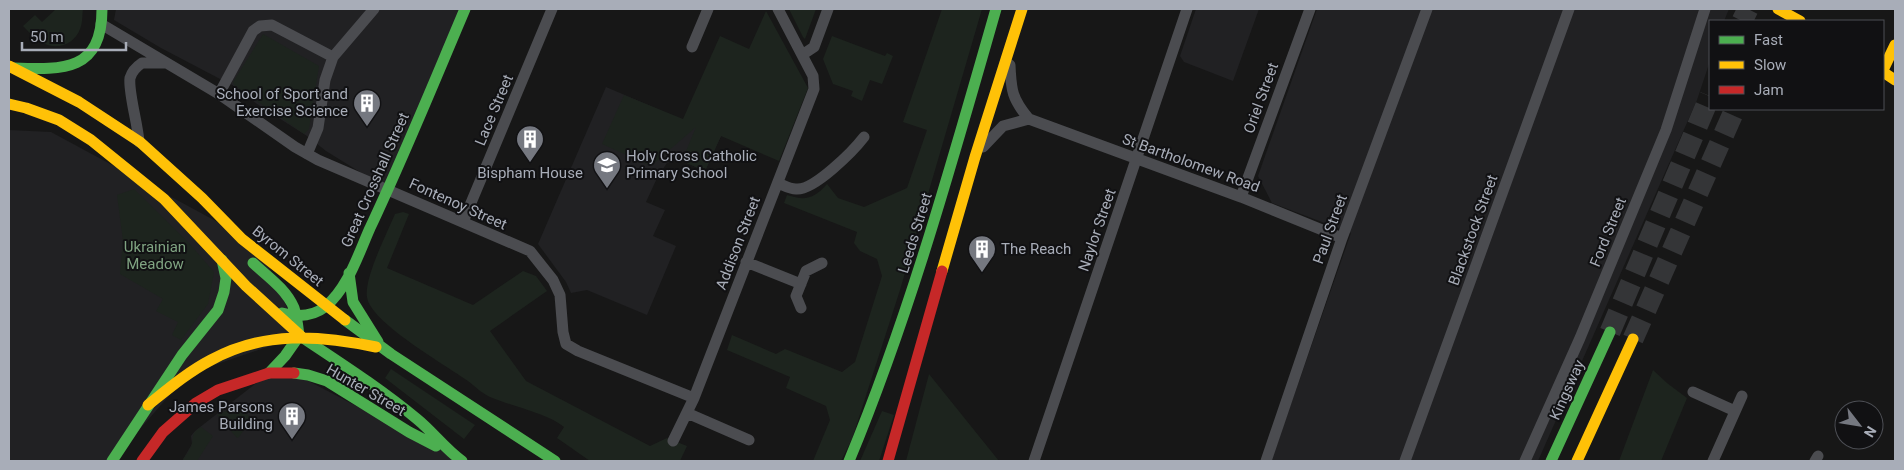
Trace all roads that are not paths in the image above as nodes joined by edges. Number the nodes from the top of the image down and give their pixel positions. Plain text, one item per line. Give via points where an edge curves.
1 (102, 9) edge
2 (374, 9) edge
3 (465, 9) edge
4 (552, 9) edge
5 (708, 9) edge
6 (778, 9) edge
7 (828, 9) edge
8 (996, 9) edge
9 (1022, 9) edge
10 (1187, 9) edge
11 (1310, 9) edge
12 (1427, 9) edge
13 (1569, 9) edge
14 (1705, 9) edge
15 (1778, 9) edge
16 (1798, 20) edge
17 (101, 24) junction
18 (1895, 45) edge
19 (692, 47) dead end
20 (1010, 51) junction
21 (802, 55) junction
22 (333, 57) junction
23 (166, 64) junction
24 (12, 67) edge
25 (1884, 69) edge
26 (1884, 72) edge
27 (1895, 80) edge
28 (219, 94) junction
29 (9, 104) edge
30 (1029, 119) junction
31 (864, 137) dead end
32 (140, 142) junction
33 (307, 154) junction
34 (974, 157) junction
35 (1137, 159) junction
36 (778, 183) junction
37 (389, 190) junction
38 (1241, 197) junction
39 (462, 222) junction
40 (1342, 238) junction
41 (242, 239) junction
42 (222, 260) junction
43 (746, 262) junction
44 (822, 263) dead end
45 (349, 273) junction
46 (801, 284) junction
47 (326, 306) junction
48 (801, 308) dead end
49 (272, 311) junction
50 (296, 317) junction
51 (1610, 332) tunnel mouth
52 (299, 336) junction
53 (382, 348) junction
54 (269, 373) junction
55 (1693, 392) dead end
56 (1742, 396) dead end
57 (694, 398) junction
58 (148, 405) junction
59 (1735, 411) junction
60 (687, 414) junction
61 (1602, 433) dead end
62 (749, 440) dead end
63 (673, 441) dead end
64 (452, 454) junction
65 (112, 461) edge
66 (142, 461) edge
67 (462, 461) edge
68 (555, 461) edge
69 (849, 461) edge
70 (888, 461) edge
71 (1034, 461) edge
72 (1266, 461) edge
73 (1405, 461) edge
74 (1525, 461) edge
75 (1552, 461) edge
76 (1578, 461) edge
77 (1713, 461) edge

1 - 17 main road
2 - 22 street
3 - 37 main road, Great Crosshall Street
4 - 39 street, Lace Street
5 - 19 street
6 - 21 street, Addison Street
7 - 21 street via 814,47
8 - 69 main road, Leeds Street via 923,260
9 - 20 main road
10 - 35 street, Naylor Street
11 - 38 street, Oriel Street
12 - 40 street, Paul Street
13 - 73 street, Blackstock Street
14 - 74 street, Ford Street via 1666,130
15 - 16 main road
17 - 23 street, Fontenoy Street
17 - 24 main road via 96,46 78,62 52,69
18 - 25 main road
20 - 30 street via 1011,85 1017,106
20 - 34 main road
21 - 36 street, Addison Street via 813,76 814,90
22 - 28 street via 272,25 260,26 253,31
22 - 33 street via 325,80 318,128
23 - 28 street, Fontenoy Street
23 - 32 street, Fontenoy Street via 142,63 132,71 130,89
24 - 32 main road, Byrom Street via 79,102
26 - 27 main road
28 - 33 street, Fontenoy Street
29 - 42 main road via 59,120 91,140 164,199
30 - 34 street via 1003,126
30 - 35 street, St Bartholomew Road
31 - 36 street via 854,150 806,188 797,189
32 - 41 main road, Byrom Street
33 - 37 street, Fontenoy Street
34 - 70 main road
35 - 38 street, St Bartholomew Road
35 - 71 street, Naylor Street
36 - 43 street, Addison Street
37 - 39 street, Fontenoy Street
37 - 45 main road, Great Crosshall Street
38 - 40 street, St Bartholomew Road
39 - 57 street, Fontenoy Street via 530,251 542,265 560,295 566,344
40 - 72 street, Paul Street
41 - 47 main road, Byrom Street
41 - 50 main road via 247,257 286,295
42 - 49 main road
42 - 58 main road via 226,278 218,310 182,354
43 - 46 street
43 - 57 street, Addison Street
44 - 46 street via 806,271
45 - 47 main road, Great Crosshall Street
45 - 53 main road via 353,302
46 - 48 street via 796,296
47 - 50 main road via 314,314
47 - 53 main road, Byrom Street
49 - 50 main road
49 - 52 main road
50 - 52 main road
51 - 75 main road, Kingsway
52 - 53 main road
52 - 54 main road
52 - 58 main road via 258,341 224,353 188,374
52 - 64 main road via 363,377 419,420
53 - 68 main road, Byrom Street
54 - 64 main road, Hunter Street via 308,375 327,381 409,432
54 - 66 main road, Hunter Street via 218,390 196,403 164,432
55 - 59 street
56 - 59 street
57 - 60 street, Addison Street
58 - 65 main road
59 - 77 street
60 - 62 street
60 - 63 street, Addison Street
61 - 76 main road via 1633,339
64 - 67 main road

